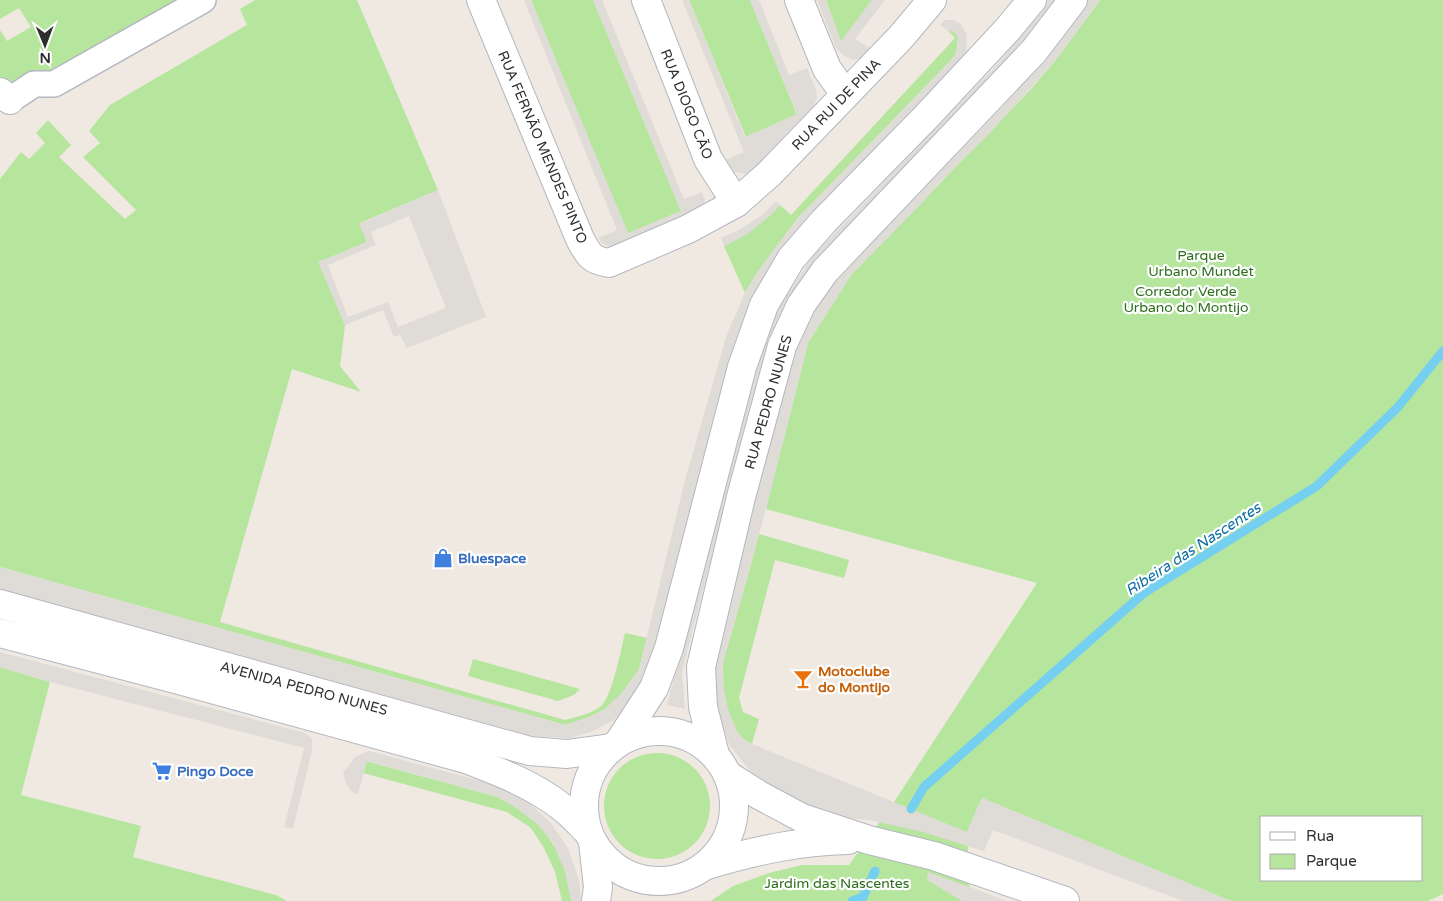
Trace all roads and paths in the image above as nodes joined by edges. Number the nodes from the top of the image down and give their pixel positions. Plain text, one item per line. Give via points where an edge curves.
1 (203, 0) edge
2 (481, 0) edge
3 (646, 0) edge
4 (799, 0) edge
5 (932, 0) edge
6 (1032, 0) edge
7 (1073, 0) edge
8 (846, 94) junction
9 (5, 96) edge
10 (736, 203) junction
11 (0, 604) edge
12 (0, 633) edge
13 (615, 745) junction
14 (722, 765) junction
15 (591, 837) junction
16 (869, 840) junction
17 (697, 871) junction
18 (596, 901) edge
19 (668, 901) edge
20 (1065, 901) edge

1 - 9 street via 54,84 34,84
2 - 10 street, RUA FERNÃO MENDES PINTO via 590,257 609,263 688,229
3 - 10 street, RUA DIOGO CÃO via 708,159
4 - 8 street via 827,69
5 - 8 street, RUA RUI DE PINA
6 - 13 street via 926,117 824,221 791,259 764,306 742,367 669,648 643,708
7 - 14 street, RUA PEDRO NUNES via 1034,51 825,271 801,305 782,346 741,497 701,667 703,706
8 - 10 street, RUA RUI DE PINA via 769,174
11 - 13 street, AVENIDA PEDRO NUNES via 530,751 567,754
12 - 15 street, AVENIDA PEDRO NUNES via 466,759 508,774 543,793 564,808
13 - 14 street via 638,733 659,730 680,733 699,741
13 - 15 street via 596,765 586,786 584,809
14 - 16 street via 758,795 802,818
14 - 17 street, RUA PEDRO NUNES via 735,799 733,824 723,846
15 - 17 street via 606,860 624,873 644,880 665,881
15 - 18 street via 598,887
16 - 17 street via 816,840 753,851
16 - 20 street via 934,856
17 - 19 street, RUA PEDRO NUNES

